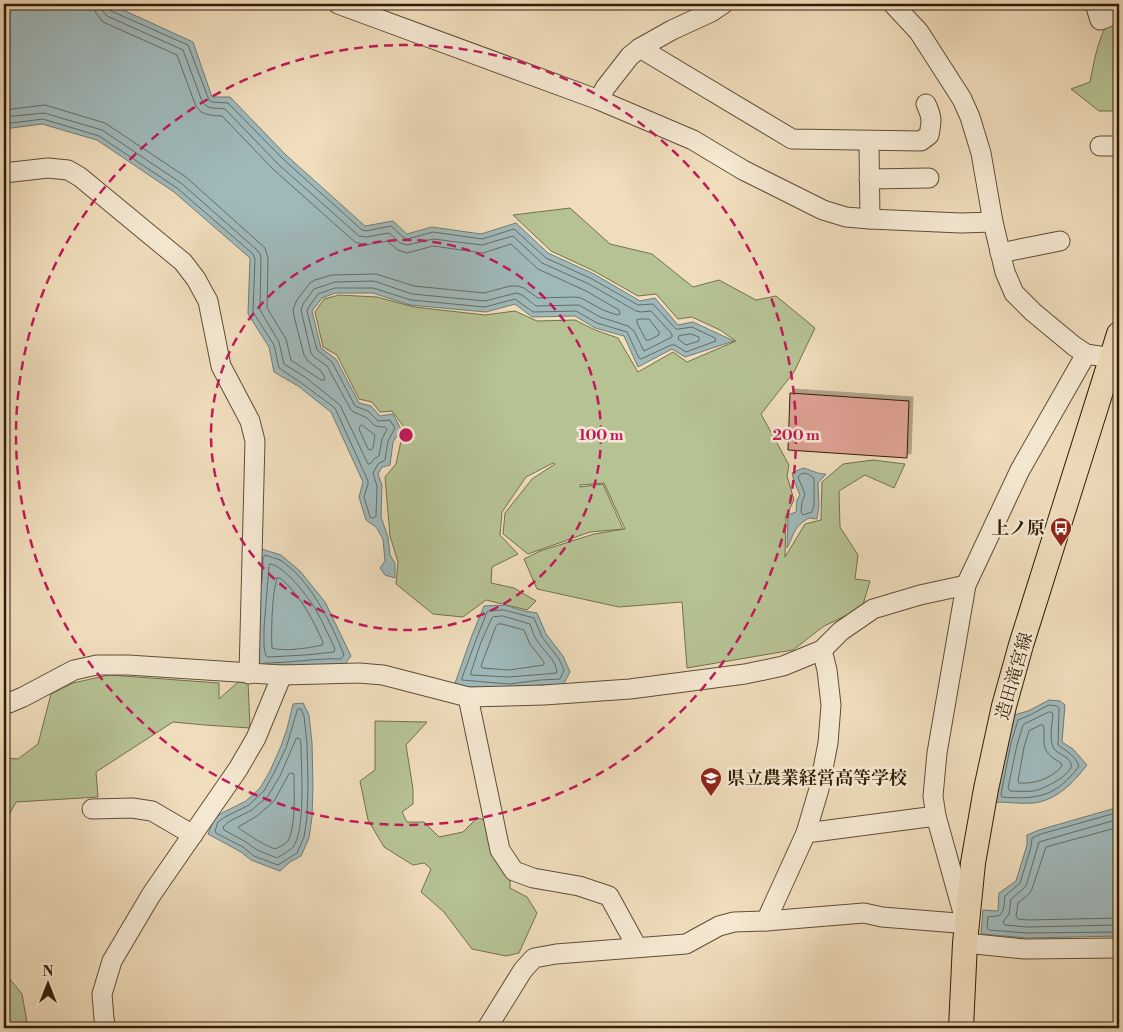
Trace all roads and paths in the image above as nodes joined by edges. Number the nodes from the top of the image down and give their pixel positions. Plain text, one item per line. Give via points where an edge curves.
1 (338, 4) edge
2 (723, 4) edge
3 (893, 4) edge
4 (1095, 4) edge
5 (1119, 13) edge
6 (640, 48) junction
7 (599, 100) junction
8 (926, 104) dead end
9 (869, 146) dead end
10 (1100, 146) dead end
11 (1119, 146) edge
12 (4, 173) edge
13 (929, 178) dead end
14 (869, 179) junction
15 (870, 219) junction
16 (993, 222) junction
17 (1060, 241) dead end
18 (1000, 253) junction
19 (1119, 334) edge
20 (1086, 354) junction
21 (1112, 358) junction
22 (966, 584) junction
23 (822, 650) junction
24 (249, 674) junction
25 (282, 675) junction
26 (468, 697) junction
27 (4, 705) edge
28 (92, 810) dead end
29 (936, 816) junction
30 (806, 833) junction
31 (192, 835) junction
32 (766, 921) junction
33 (966, 935) junction
34 (637, 948) junction
35 (1119, 948) edge
36 (106, 1028) edge
37 (487, 1028) edge
38 (962, 1028) edge

1 - 7 street
2 - 6 street
3 - 16 street via 919,32 962,99 981,153
4 - 5 street via 1100,20
6 - 7 street via 630,56
6 - 8 street via 792,139 921,140 929,135 931,115
7 - 15 street via 693,140 743,170 823,210 846,217
9 - 14 street
10 - 11 street
12 - 24 street via 48,168 68,170 80,177 183,262 208,301 221,366 250,421 255,441
13 - 14 street
14 - 15 street
15 - 16 street
16 - 18 street
17 - 18 street
18 - 20 street via 1014,293
19 - 21 main road, 造田滝宮線
20 - 21 street
20 - 22 street via 1020,470
21 - 33 main road, 造田滝宮線 via 1004,706 975,854
22 - 23 street via 873,609 841,631
22 - 29 street via 937,753
23 - 26 street via 783,666 745,674 630,689
23 - 30 street via 830,705 828,743
24 - 25 street
24 - 27 street via 128,665 97,666 74,670
25 - 26 street via 383,675
25 - 31 street via 256,738
26 - 34 street via 500,850 514,871 609,896
28 - 31 street via 132,808 152,811
29 - 30 street
29 - 33 street
30 - 32 street
31 - 36 street via 112,961 102,994
32 - 33 street via 864,913 957,923
32 - 34 street via 719,926 686,944
33 - 35 street via 1024,949
33 - 38 main road, 造田滝宮線
34 - 37 street via 534,958

